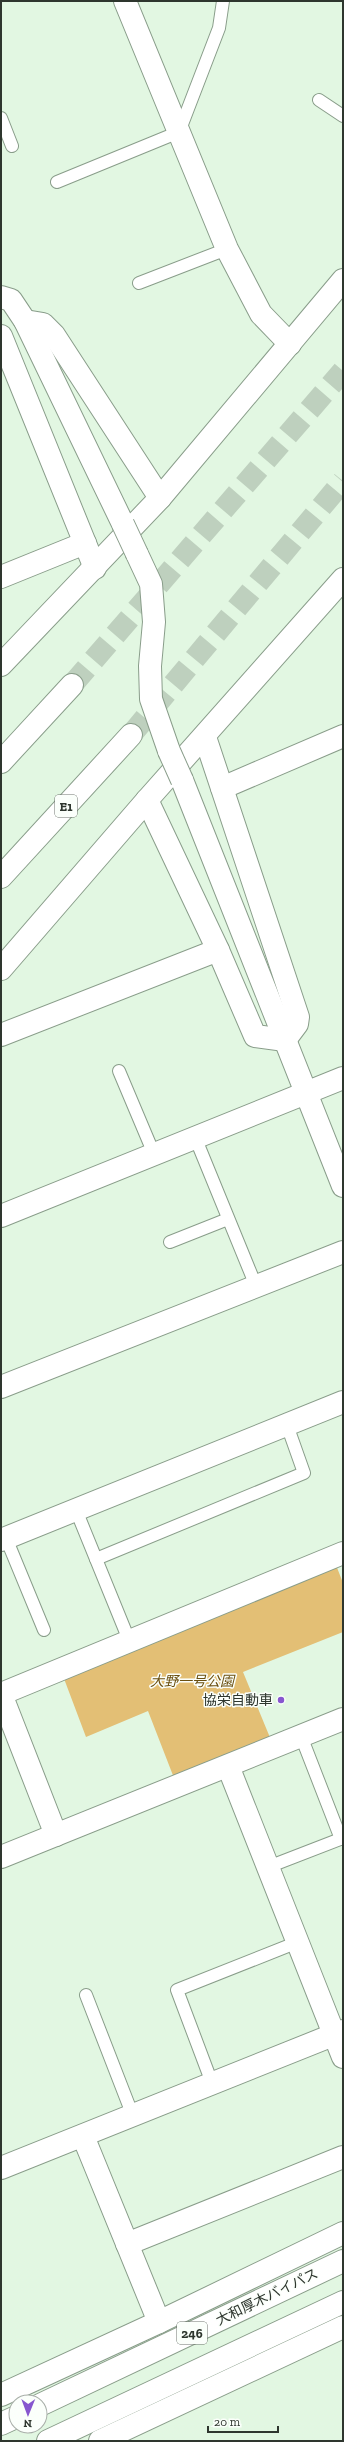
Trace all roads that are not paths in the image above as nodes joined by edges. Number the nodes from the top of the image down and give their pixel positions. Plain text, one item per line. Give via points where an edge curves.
1 (125, 1) edge
2 (224, 1) edge
3 (319, 100) dead end
4 (343, 116) edge
5 (1, 118) edge
6 (179, 132) junction
7 (12, 146) dead end
8 (57, 182) dead end
9 (227, 249) junction
10 (343, 280) edge
11 (140, 283) dead end
12 (1, 297) edge
13 (25, 320) junction
14 (1, 336) edge
15 (290, 344) junction
16 (160, 498) junction
17 (85, 543) junction
18 (95, 568) junction
19 (1, 577) edge
20 (343, 579) edge
21 (1, 665) edge
22 (72, 685) tunnel mouth
23 (131, 735) tunnel mouth
24 (343, 736) edge
25 (205, 737) junction
26 (1, 762) edge
27 (222, 788) junction
28 (147, 800) junction
29 (1, 876) edge
30 (218, 950) junction
31 (1, 970) edge
32 (1, 1035) edge
33 (285, 1040) junction
34 (119, 1071) dead end
35 (343, 1078) edge
36 (306, 1093) junction
37 (195, 1138) junction
38 (154, 1154) junction
39 (343, 1186) edge
40 (1, 1216) edge
41 (228, 1218) junction
42 (170, 1242) dead end
43 (343, 1252) edge
44 (256, 1286) junction
45 (1, 1387) edge
46 (343, 1402) edge
47 (287, 1425) junction
48 (76, 1510) junction
49 (3, 1539) edge
50 (343, 1554) edge
51 (96, 1559) junction
52 (44, 1630) dead end
53 (129, 1640) junction
54 (1, 1694) edge
55 (343, 1719) edge
56 (301, 1736) junction
57 (228, 1766) junction
58 (56, 1835) junction
59 (342, 1838) edge
60 (1, 1857) edge
61 (268, 1867) junction
62 (298, 1942) junction
63 (86, 1995) dead end
64 (338, 2033) edge
65 (343, 2058) edge
66 (212, 2083) junction
67 (133, 2116) junction
68 (83, 2136) junction
69 (343, 2157) edge
70 (1, 2168) edge
71 (343, 2233) edge
72 (127, 2244) junction
73 (343, 2261) edge
74 (343, 2302) edge
75 (159, 2322) junction
76 (343, 2327) edge
77 (1, 2395) edge
78 (48, 2401) edge
79 (48, 2441) edge
80 (100, 2441) edge

1 - 6 main road
2 - 6 lane via 219,28
3 - 4 lane
5 - 7 lane
6 - 8 lane
6 - 9 main road
9 - 11 lane
9 - 15 main road via 261,314
10 - 15 main road
12 - 13 main road via 11,300
13 - 16 main road via 43,324 54,335
13 - 33 main road, bridge via 150,584 154,622 150,666 151,699 169,751
14 - 17 main road
15 - 16 main road
16 - 18 main road
17 - 18 main road
17 - 19 main road
18 - 21 main road
20 - 25 main road
22 - 26 main road
23 - 29 main road, E1
24 - 27 main road
25 - 27 main road
25 - 28 main road
27 - 33 main road via 298,1017 297,1024
28 - 30 main road
28 - 31 main road
30 - 32 main road
30 - 33 main road via 256,1036
33 - 36 main road
34 - 38 lane
35 - 36 main road
36 - 37 main road
36 - 39 main road
37 - 38 main road
37 - 41 lane
38 - 40 main road
41 - 42 lane
41 - 44 lane
43 - 44 main road
44 - 45 main road
46 - 47 main road
47 - 48 main road
47 - 51 lane via 304,1474
48 - 49 main road
48 - 51 lane
49 - 52 lane
50 - 53 main road
51 - 53 lane
53 - 54 main road
54 - 58 main road
55 - 56 main road
56 - 57 main road
56 - 59 lane
57 - 58 main road
57 - 61 main road
58 - 60 main road
59 - 61 lane
61 - 62 main road
62 - 64 main road
62 - 66 lane via 177,1990
63 - 67 lane
64 - 65 main road
64 - 66 main road
66 - 67 main road
67 - 68 main road
68 - 70 main road
68 - 72 main road
69 - 72 main road
71 - 75 main road
72 - 75 main road
73 - 78 main road, 大和厚木バイパス / 246
74 - 79 main road, 246
75 - 77 main road
76 - 80 main road

